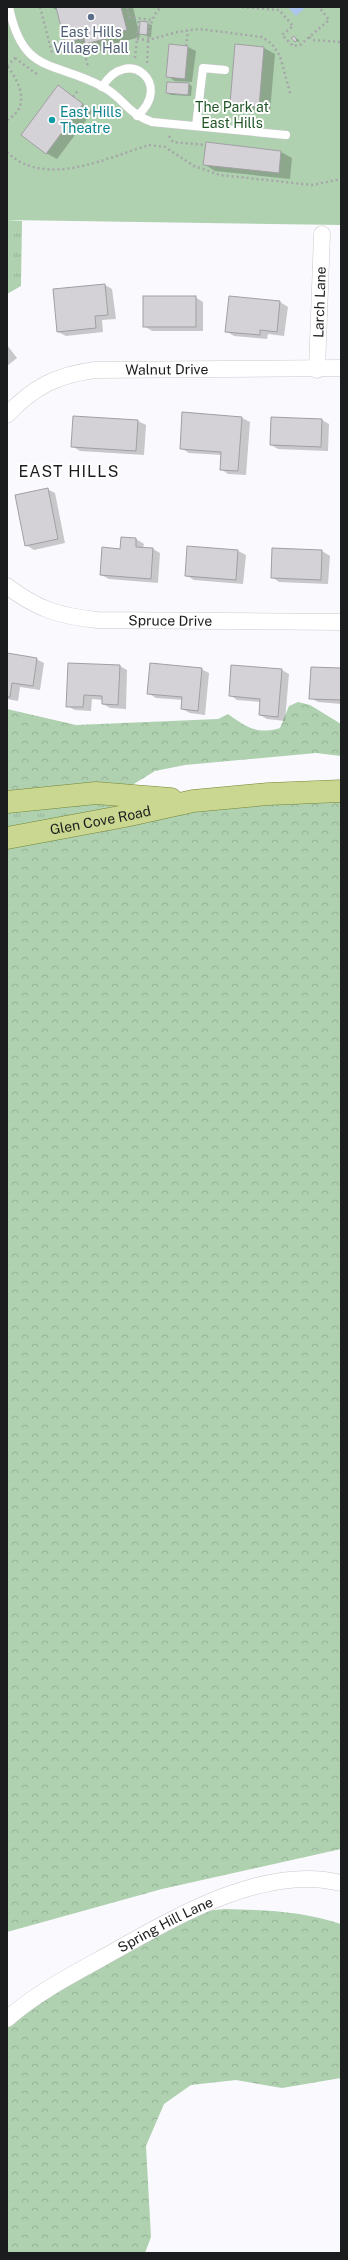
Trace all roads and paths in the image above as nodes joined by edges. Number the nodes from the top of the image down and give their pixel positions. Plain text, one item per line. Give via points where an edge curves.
1 (9, 7) edge
2 (40, 7) edge
3 (127, 7) edge
4 (160, 7) edge
5 (242, 7) edge
6 (319, 7) edge
7 (139, 18) junction
8 (152, 20) junction
9 (188, 31) junction
10 (309, 37) junction
11 (81, 39) dead end
12 (137, 39) junction
13 (149, 40) junction
14 (341, 42) edge
15 (186, 46) dead end
16 (46, 49) dead end
17 (52, 52) junction
18 (59, 56) dead end
19 (135, 60) dead end
20 (81, 64) dead end
21 (147, 64) dead end
22 (7, 66) edge
23 (225, 70) dead end
24 (102, 87) junction
25 (290, 93) dead end
26 (137, 116) junction
27 (7, 120) edge
28 (162, 123) junction
29 (196, 126) junction
30 (286, 135) dead end
31 (206, 146) dead end
32 (7, 152) edge
33 (341, 179) edge
34 (322, 234) dead end
35 (341, 368) edge
36 (317, 370) junction
37 (7, 415) edge
38 (7, 586) edge
39 (341, 622) edge
40 (341, 791) edge
41 (193, 801) junction
42 (7, 802) edge
43 (7, 838) edge
44 (341, 1883) edge
45 (7, 2019) edge

1 - 24 lane via 13,28 21,44 30,54 40,62
2 - 17 path
3 - 7 path via 129,17
4 - 8 path
5 - 10 path via 279,10 293,26 282,35 293,46 300,45
6 - 10 path via 329,20
7 - 8 path
7 - 12 path
8 - 13 path
9 - 13 path
9 - 15 path
9 - 25 path via 218,30 262,37 272,44 280,56
10 - 14 path via 314,40
11 - 20 path via 88,67
12 - 13 path
12 - 19 path
13 - 21 path
16 - 17 path
17 - 18 path
22 - 27 path via 21,87 22,101 14,116
23 - 29 lane via 203,68
24 - 26 lane
24 - 26 lane via 117,70 129,68 142,73 148,80 152,93 149,105
26 - 28 lane
28 - 29 lane
28 - 31 path via 173,142
29 - 30 lane
32 - 33 path via 29,166 49,171 156,145 173,152 194,166 220,175 312,185
34 - 36 street, Larch Lane
35 - 36 street, Walnut Drive
36 - 37 street, Walnut Drive via 95,370 71,374 48,382 22,399
38 - 39 street, Spruce Drive via 26,601 48,611 97,620
40 - 41 main road, Glen Cove Road
41 - 42 main road, Glen Cove Road via 96,793
41 - 43 main road, Glen Cove Road
44 - 45 street, Spring Hill Lane via 324,1879 298,1878 269,1883 198,1906 69,1977

